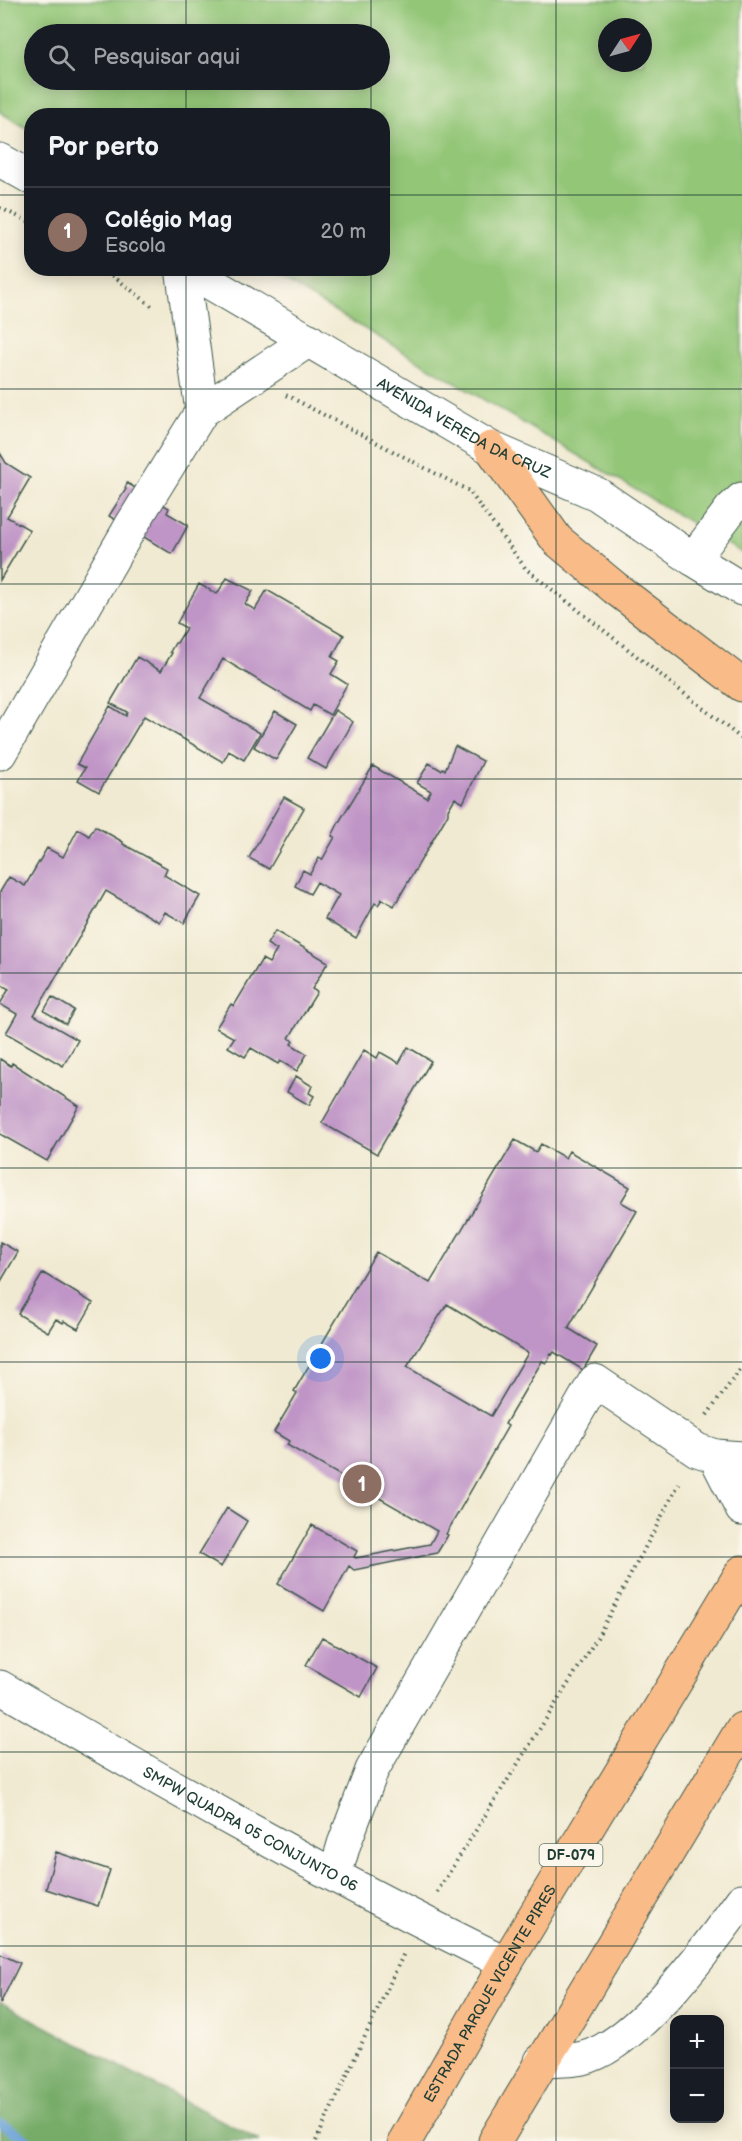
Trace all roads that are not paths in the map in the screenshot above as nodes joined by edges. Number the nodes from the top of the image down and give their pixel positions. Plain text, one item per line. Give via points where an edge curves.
1 (0, 160) edge
2 (24, 174) edge
3 (184, 276) edge
4 (197, 276) edge
5 (309, 340) junction
6 (202, 411) junction
7 (491, 448) junction
8 (742, 499) edge
9 (693, 559) junction
10 (742, 589) edge
11 (742, 685) edge
12 (0, 753) edge
13 (718, 1455) edge
14 (742, 1509) edge
15 (742, 1572) edge
16 (0, 1687) edge
17 (742, 1729) edge
18 (335, 1875) junction
19 (742, 1900) edge
20 (506, 1963) junction
21 (541, 2061) junction
22 (405, 2141) edge
23 (495, 2141) edge

1 - 2 street
3 - 6 street
4 - 5 street, AVENIDA VEREDA DA CRUZ
5 - 6 street
5 - 7 street, AVENIDA VEREDA DA CRUZ
6 - 12 street
7 - 9 street, AVENIDA VEREDA DA CRUZ via 597,494
7 - 11 main road via 557,540
8 - 9 street
9 - 10 street, AVENIDA VEREDA DA CRUZ
13 - 14 street
13 - 18 street via 595,1381 372,1770
15 - 20 main road, ESTRADA PARQUE VICENTE PIRES / DF-079
16 - 18 street, SMPW QUADRA 05 CONJUNTO 06
17 - 21 main road
18 - 20 street, SMPW QUADRA 05 CONJUNTO 06
19 - 21 street via 710,1946 616,2043 584,2057
20 - 22 main road, ESTRADA PARQUE VICENTE PIRES / DF-079
21 - 23 main road

